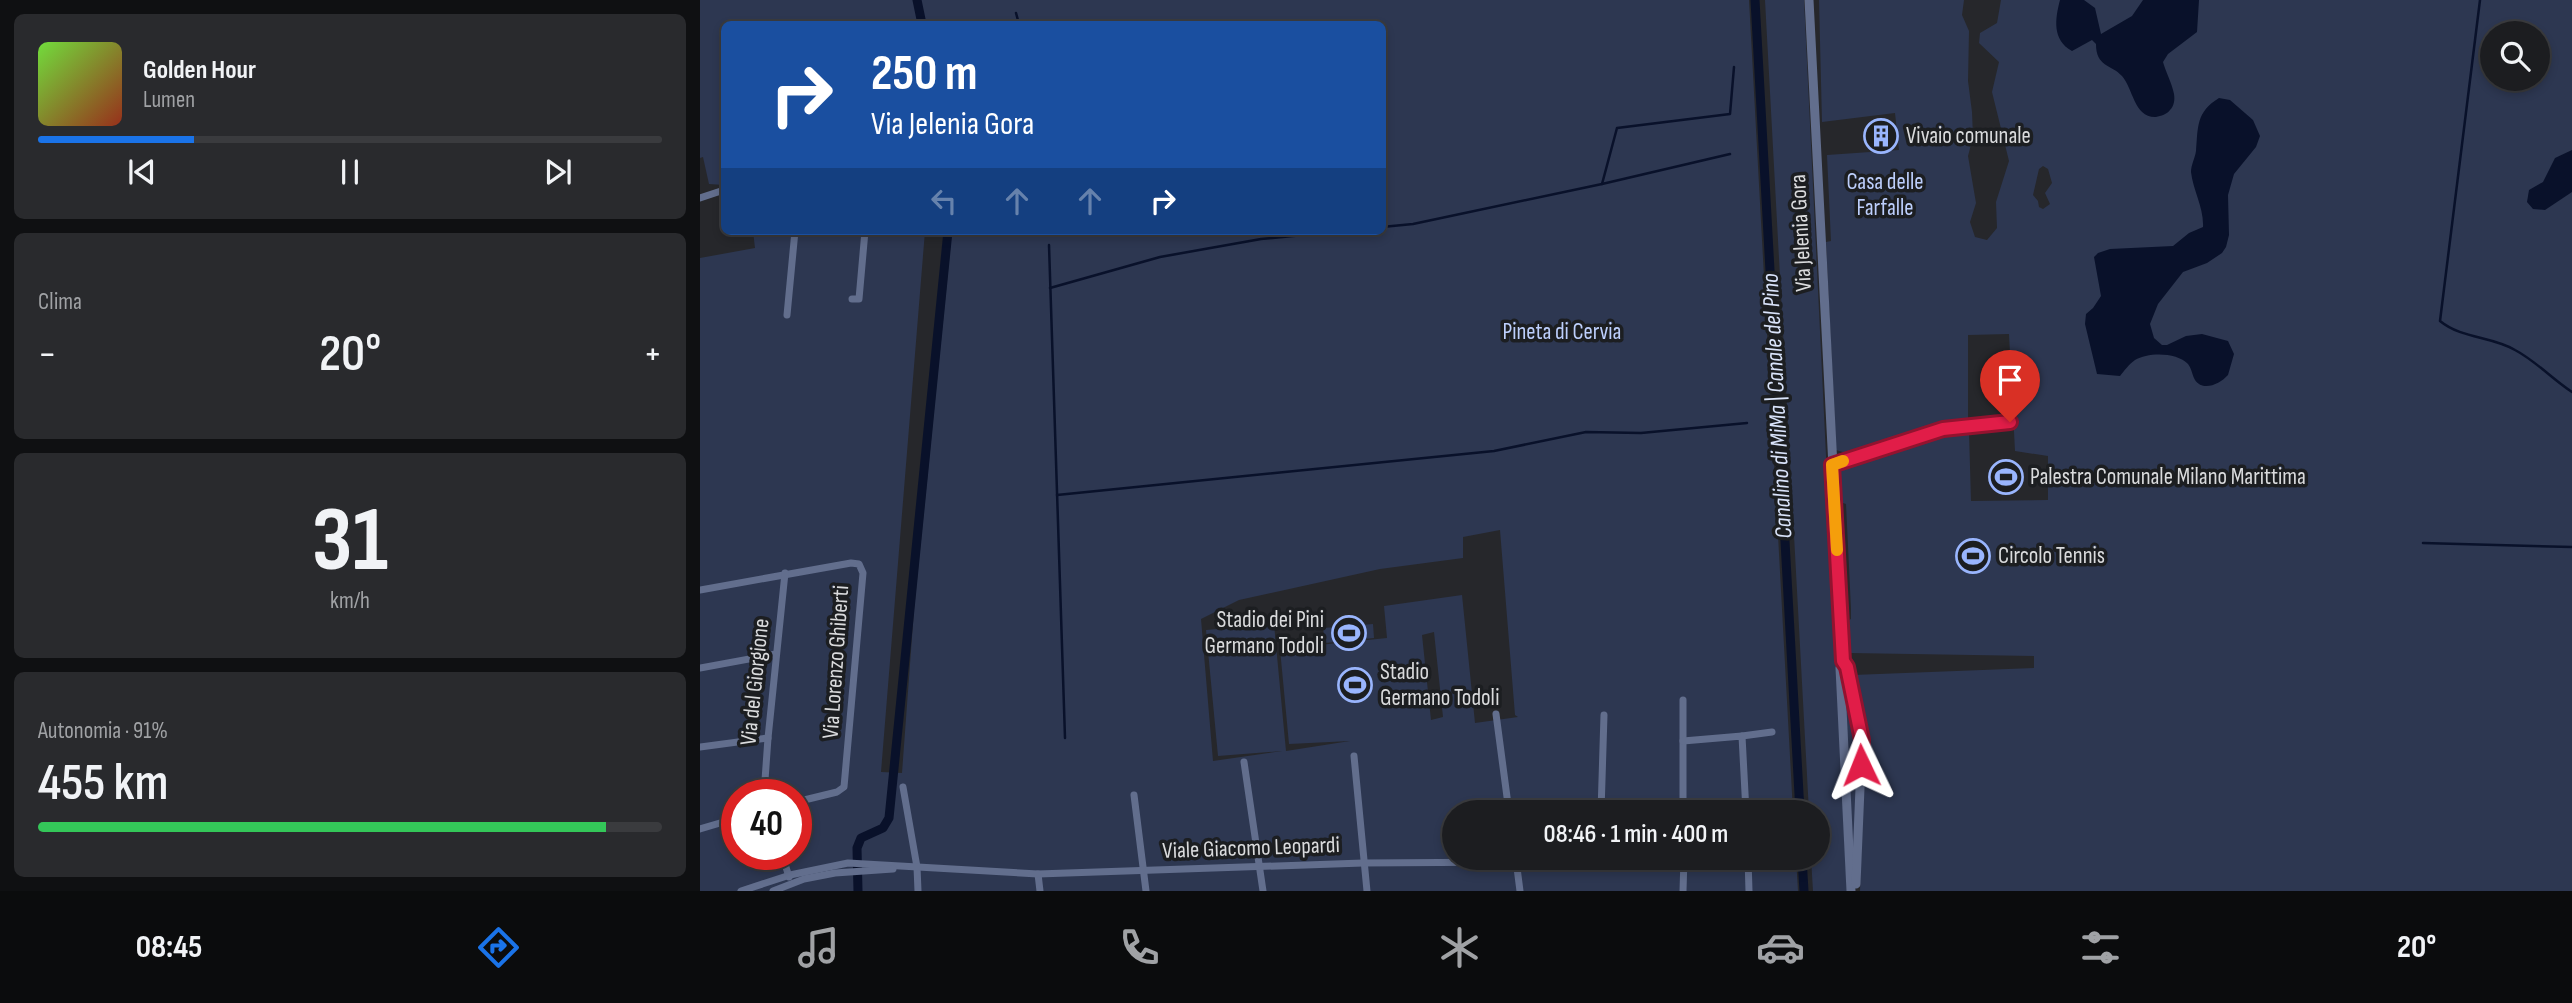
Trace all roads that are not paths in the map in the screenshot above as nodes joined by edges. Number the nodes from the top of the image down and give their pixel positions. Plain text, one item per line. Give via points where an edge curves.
1 (1809, 0) edge
2 (721, 191) edge
3 (700, 198) edge
4 (795, 235) edge
5 (865, 235) edge
6 (852, 299) dead end
7 (787, 315) dead end
8 (2010, 422) dead end
9 (1832, 465) junction
10 (785, 573) junction
11 (700, 590) edge
12 (776, 654) junction
13 (1843, 661) junction
14 (700, 668) edge
15 (1683, 700) dead end
16 (1496, 715) dead end
17 (1604, 715) dead end
18 (1772, 732) dead end
19 (1742, 736) junction
20 (768, 738) junction
21 (1683, 741) junction
22 (700, 747) edge
23 (1354, 756) dead end
24 (1244, 762) dead end
25 (765, 779) edge
26 (903, 787) dead end
27 (1134, 796) dead end
28 (812, 798) edge
29 (1507, 800) edge
30 (1601, 800) edge
31 (1683, 800) edge
32 (1745, 800) edge
33 (721, 823) edge
34 (700, 829) edge
35 (1442, 861) edge
36 (1363, 863) junction
37 (908, 867) junction
38 (917, 867) junction
39 (1261, 867) junction
40 (788, 870) edge
41 (1517, 870) edge
42 (1684, 870) edge
43 (1748, 870) edge
44 (1143, 871) junction
45 (1038, 874) junction
46 (790, 875) junction
47 (804, 879) junction
48 (741, 891) edge
49 (765, 891) edge
50 (773, 891) edge
51 (918, 891) edge
52 (1040, 891) edge
53 (1146, 891) edge
54 (1264, 891) edge
55 (1367, 891) edge
56 (1520, 891) edge
57 (1683, 891) edge
58 (1749, 891) edge
59 (1854, 891) edge

1 - 9 street, Via Jelenia Gora
2 - 3 street
4 - 7 street
5 - 6 street via 859,299
8 - 9 street via 1943,429
9 - 13 street, Via Jelenia Gora
10 - 11 street
10 - 12 street, Via del Giorgione
10 - 28 street, Via Lorenzo Ghiberti via 851,563 859,564 863,572 847,778 837,792
12 - 14 street
12 - 20 street, Via del Giorgione
13 - 59 street, Via Jelenia Gora
13 - 59 street, Via Jelenia Gora via 1862,740
15 - 21 street
16 - 29 street
17 - 30 street
18 - 19 street
19 - 21 street
19 - 32 street
20 - 22 street
20 - 25 street, Via del Giorgione
21 - 31 street
23 - 36 street
24 - 39 street
26 - 38 street
27 - 44 street
33 - 34 street
35 - 36 street, Viale Giacomo Leopardi
36 - 39 street, Viale Giacomo Leopardi
36 - 55 street
37 - 38 street, Viale Giacomo Leopardi
37 - 46 street, Viale Giacomo Leopardi via 848,863
37 - 47 street, Viale Giacomo Leopardi
38 - 45 street, Viale Giacomo Leopardi
38 - 51 street
39 - 44 street, Viale Giacomo Leopardi
39 - 54 street
40 - 46 street
41 - 56 street
42 - 57 street
43 - 58 street
44 - 45 street, Viale Giacomo Leopardi
44 - 53 street
45 - 52 street
46 - 47 street
46 - 48 street, Viale Giacomo Leopardi
46 - 49 street via 786,883
47 - 50 street, Viale Giacomo Leopardi

